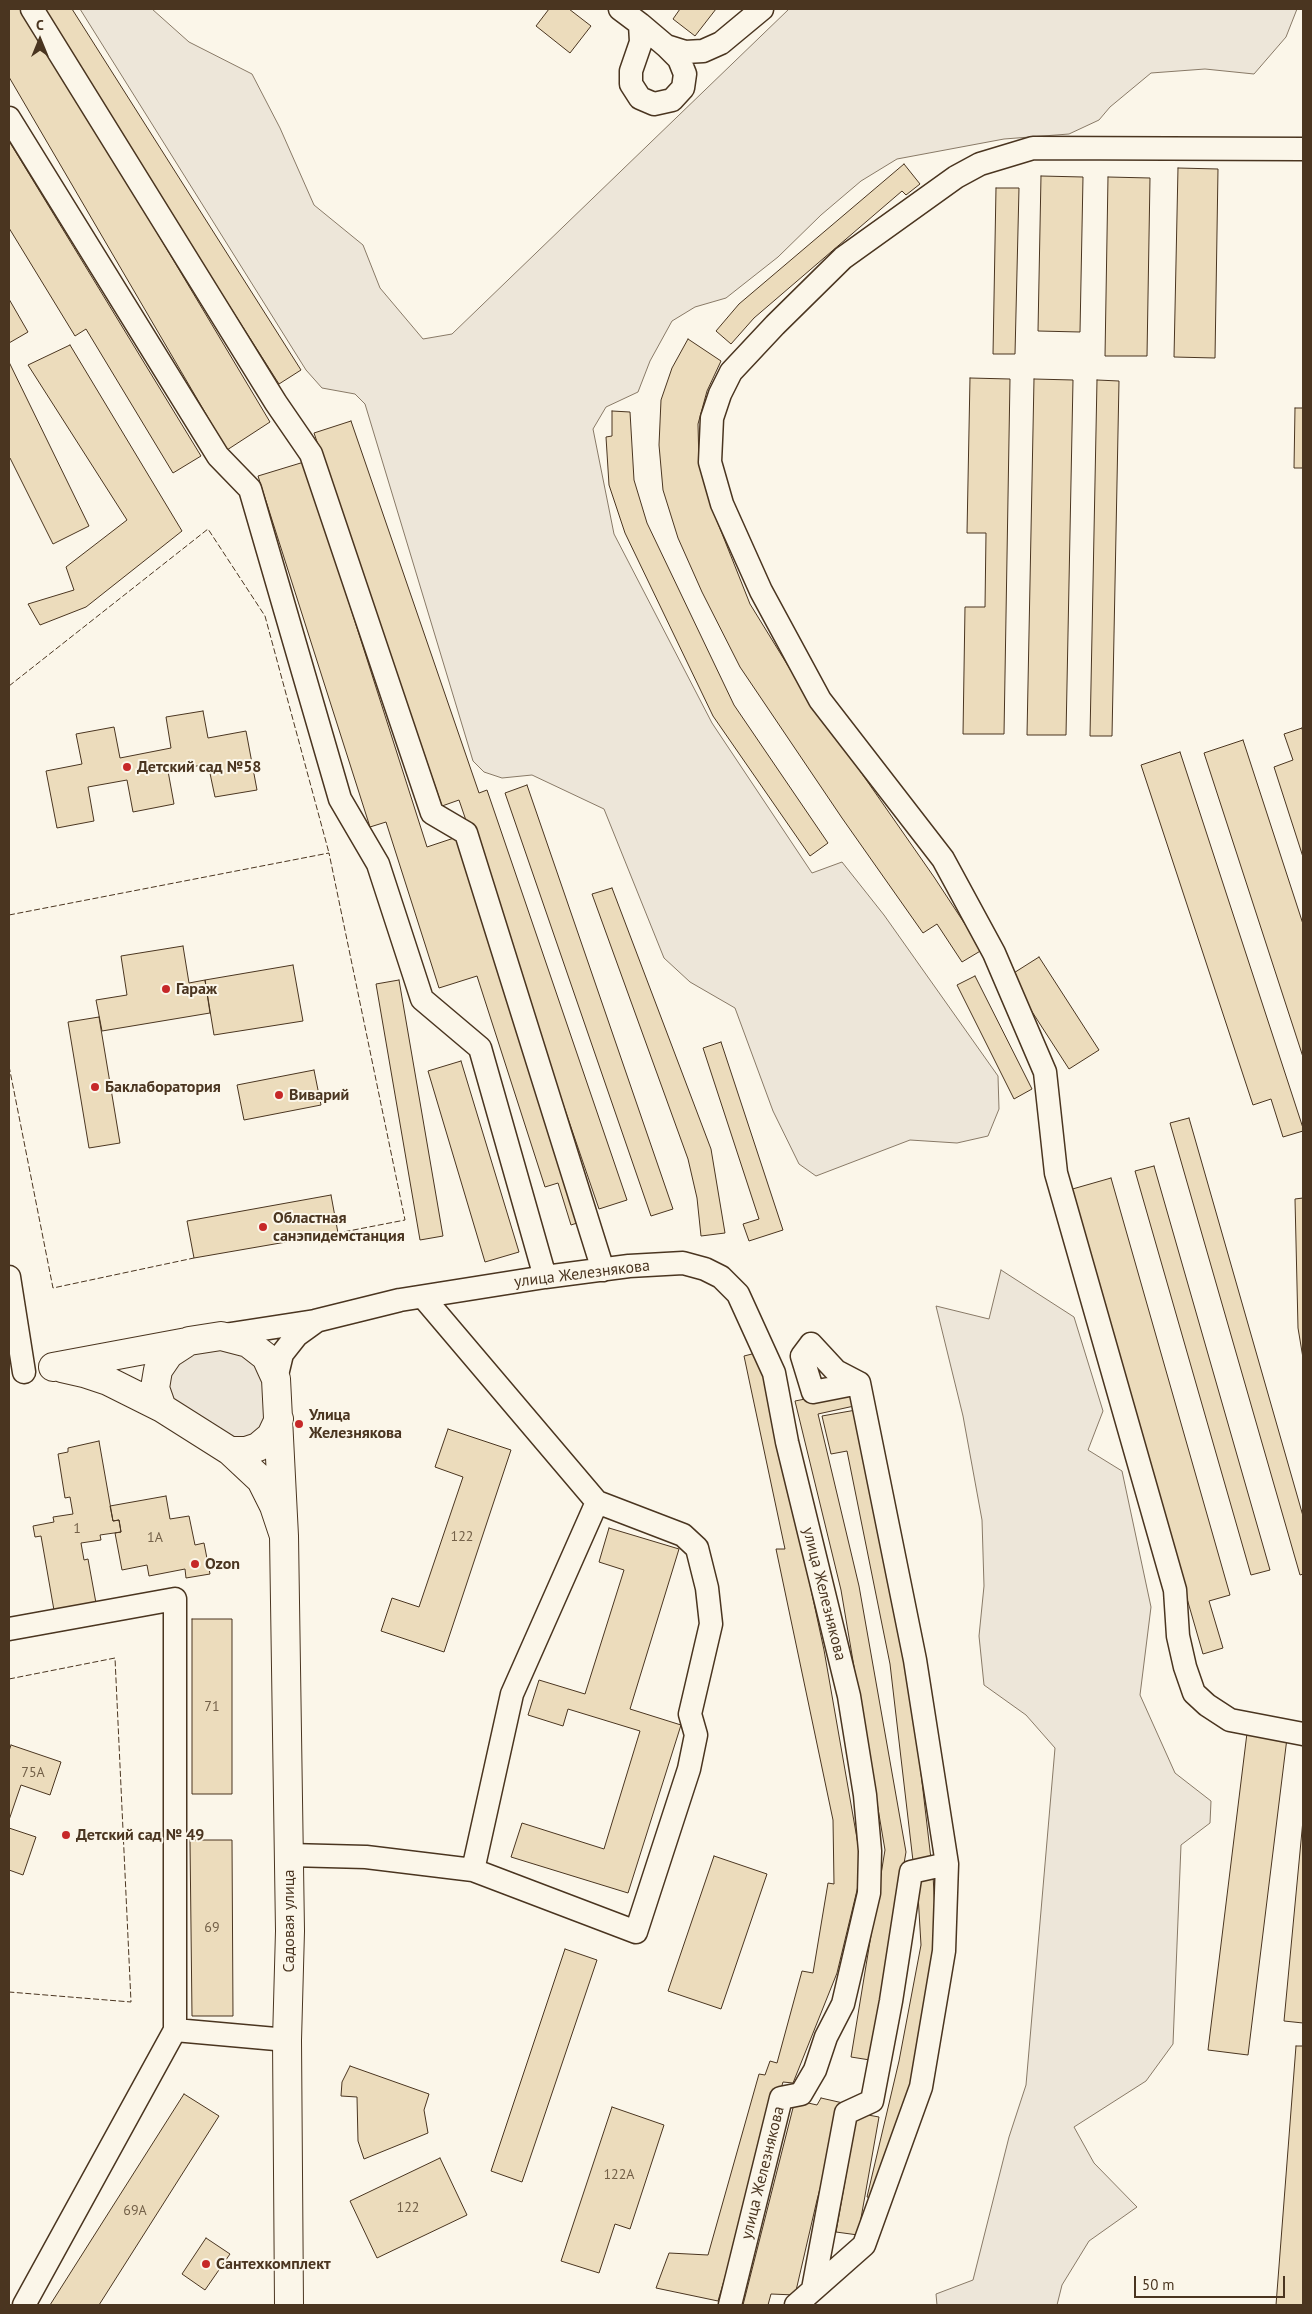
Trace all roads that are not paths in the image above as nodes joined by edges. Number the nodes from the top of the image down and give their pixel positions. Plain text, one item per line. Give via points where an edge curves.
1 (32, 9) edge
2 (620, 9) edge
3 (762, 9) edge
4 (640, 24) junction
5 (666, 46) junction
6 (9, 118) edge
7 (1303, 149) edge
8 (603, 1270) junction
9 (546, 1276) junction
10 (9, 1277) edge
11 (423, 1297) junction
12 (315, 1321) junction
13 (221, 1336) junction
14 (189, 1341) junction
15 (53, 1367) junction
16 (17, 1374) edge
17 (276, 1380) junction
18 (858, 1383) dead end
19 (162, 1408) junction
20 (279, 1419) junction
21 (230, 1450) junction
22 (597, 1502) junction
23 (284, 1536) junction
24 (9, 1629) edge
25 (1303, 1734) edge
26 (289, 1855) junction
27 (947, 1864) junction
28 (473, 1870) junction
29 (175, 2030) junction
30 (288, 2040) junction
31 (813, 2290) junction
32 (24, 2305) edge
33 (289, 2305) edge
34 (730, 2305) edge
35 (796, 2305) edge

1 - 8 street via 276,403 311,454 432,813 466,833
2 - 4 street
3 - 5 street via 721,43 703,51 685,52
4 - 5 street
4 - 5 street via 641,42 631,71 631,84 640,98 654,104 672,100 683,88 685,74 679,60
6 - 9 street via 218,456 250,489 340,799 378,864 422,999 480,1048
7 - 25 street via 1032,148 980,164 956,177 843,258 731,372 712,418 710,462 722,504 761,590 820,700 943,859 994,953 1045,1072 1056,1173 1175,1590 1178,1636 1194,1693 1230,1720
8 - 9 street, улица Железнякова
8 - 34 street, улица Железнякова via 683,1264 705,1268 721,1277 738,1294 774,1373 787,1442 848,1696 865,1795 870,1851 868,1894 843,2004 826,2037 815,2070 801,2094 781,2098
9 - 11 street, улица Железнякова
10 - 16 street
11 - 12 street, улица Железнякова
11 - 22 street
12 - 13 street, улица Железнякова
12 - 17 street, улица Железнякова via 297,1335 282,1354
13 - 14 main road
13 - 17 main road via 248,1343 266,1357
14 - 15 main road
14 - 19 main road via 169,1354 158,1370 156,1388
15 - 16 street
15 - 19 main road via 108,1381
17 - 20 main road
18 - 27 street via 916,1660
19 - 21 main road
20 - 21 main road via 271,1436 258,1447 246,1451
20 - 23 main road, Садовая улица
21 - 23 main road via 262,1480
22 - 28 street via 512,1694
22 - 28 street via 684,1535 697,1548 707,1588 711,1624 690,1714 696,1734 689,1769 636,1932
23 - 26 main road, Садовая улица
24 - 29 street via 175,1599
26 - 28 street via 366,1857
26 - 30 main road, Садовая улица
27 - 31 street via 944,1951 921,2087 864,2245
27 - 31 street via 910,1872 872,2101 846,2113
29 - 30 street
29 - 32 street
30 - 33 main road, Садовая улица
31 - 35 street

